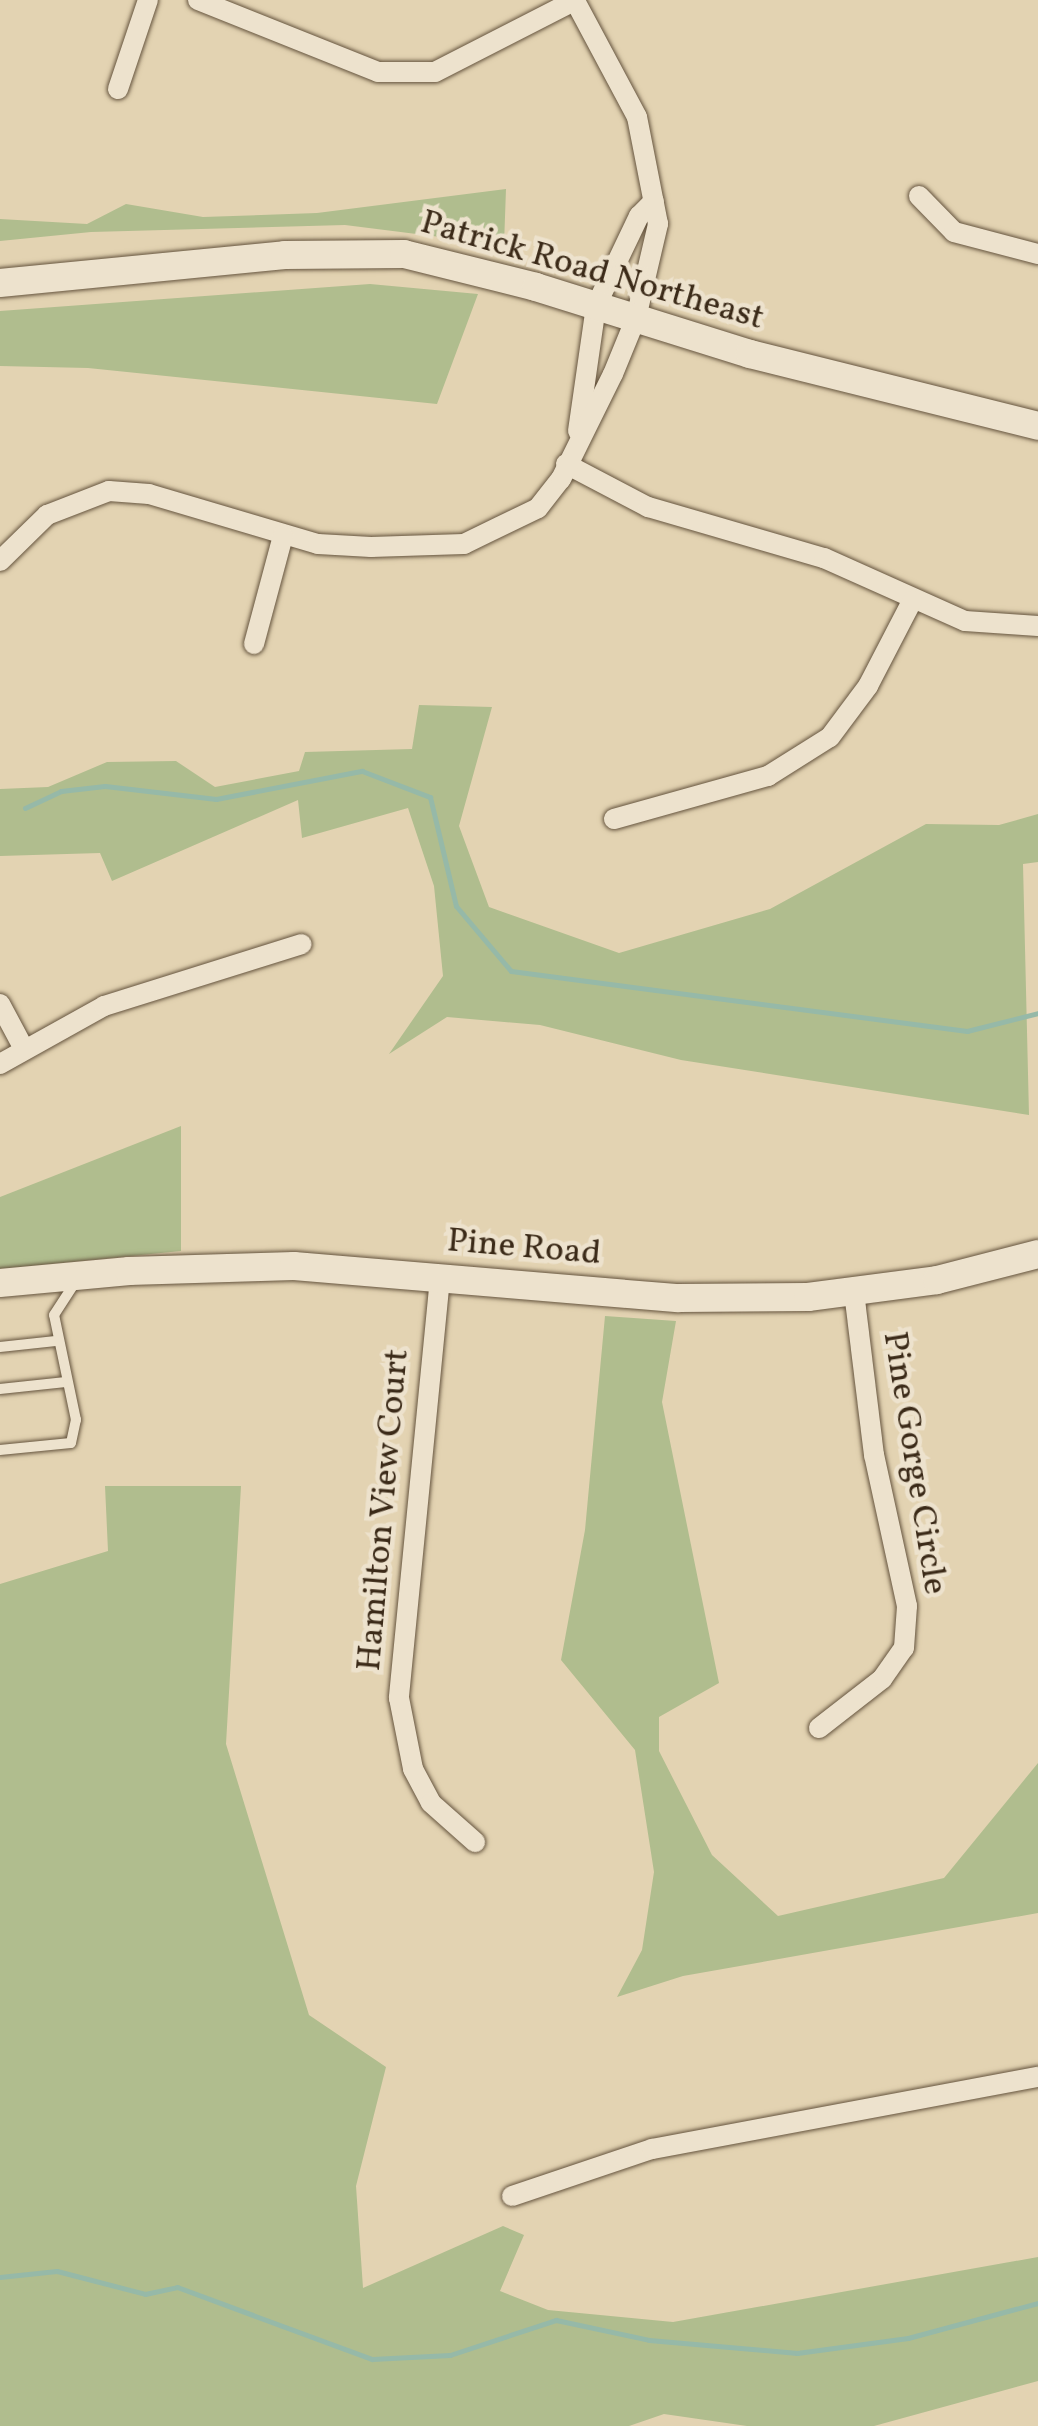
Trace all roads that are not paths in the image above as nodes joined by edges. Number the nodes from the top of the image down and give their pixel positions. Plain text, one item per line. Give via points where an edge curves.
1 (148, 0) edge
2 (198, 0) edge
3 (576, 0) edge
4 (118, 90) dead end
5 (919, 196) dead end
6 (654, 201) junction
7 (1038, 254) edge
8 (0, 283) edge
9 (596, 306) junction
10 (636, 318) junction
11 (1038, 426) edge
12 (577, 436) junction
13 (566, 464) junction
14 (283, 536) junction
15 (0, 559) edge
16 (912, 602) junction
17 (1038, 626) edge
18 (254, 644) dead end
19 (614, 818) dead end
20 (302, 944) dead end
21 (0, 1004) edge
22 (24, 1048) junction
23 (0, 1064) edge
24 (1038, 1254) edge
25 (83, 1275) junction
26 (440, 1278) junction
27 (0, 1283) edge
28 (854, 1291) junction
29 (56, 1342) junction
30 (0, 1348) edge
31 (66, 1382) junction
32 (0, 1389) edge
33 (0, 1450) edge
34 (819, 1728) dead end
35 (474, 1842) dead end
36 (1038, 2077) edge
37 (512, 2196) dead end

1 - 4 street
2 - 3 street via 378,72 435,72
3 - 6 street via 637,117
5 - 7 street via 954,232
6 - 9 street via 639,216
6 - 10 street via 658,224
8 - 9 street, Patrick Road Northeast via 284,255 404,254
9 - 10 street, Patrick Road Northeast
9 - 12 street
10 - 11 street, Patrick Road Northeast via 750,354
10 - 12 street via 614,374
12 - 13 street
13 - 14 street via 538,508 464,544 371,548
13 - 16 street via 648,508 824,558
14 - 15 street via 148,494 109,491 47,515
14 - 18 street
16 - 17 street via 965,621
16 - 19 street via 868,686 830,736 768,776
20 - 22 street via 104,1006
21 - 22 street
22 - 23 street
24 - 28 street, Pine Road via 938,1280
25 - 26 street, Pine Road via 294,1266
25 - 27 street, Pine Road
25 - 29 lane via 58,1303
26 - 28 street, Pine Road via 679,1298
26 - 35 street, Hamilton View Court via 400,1698 413,1768 431,1803
28 - 34 street, Pine Gorge Circle via 874,1454 907,1606 904,1648 882,1678
29 - 30 lane
29 - 31 lane
31 - 32 lane
31 - 33 lane via 76,1420 70,1442
36 - 37 street via 652,2150

